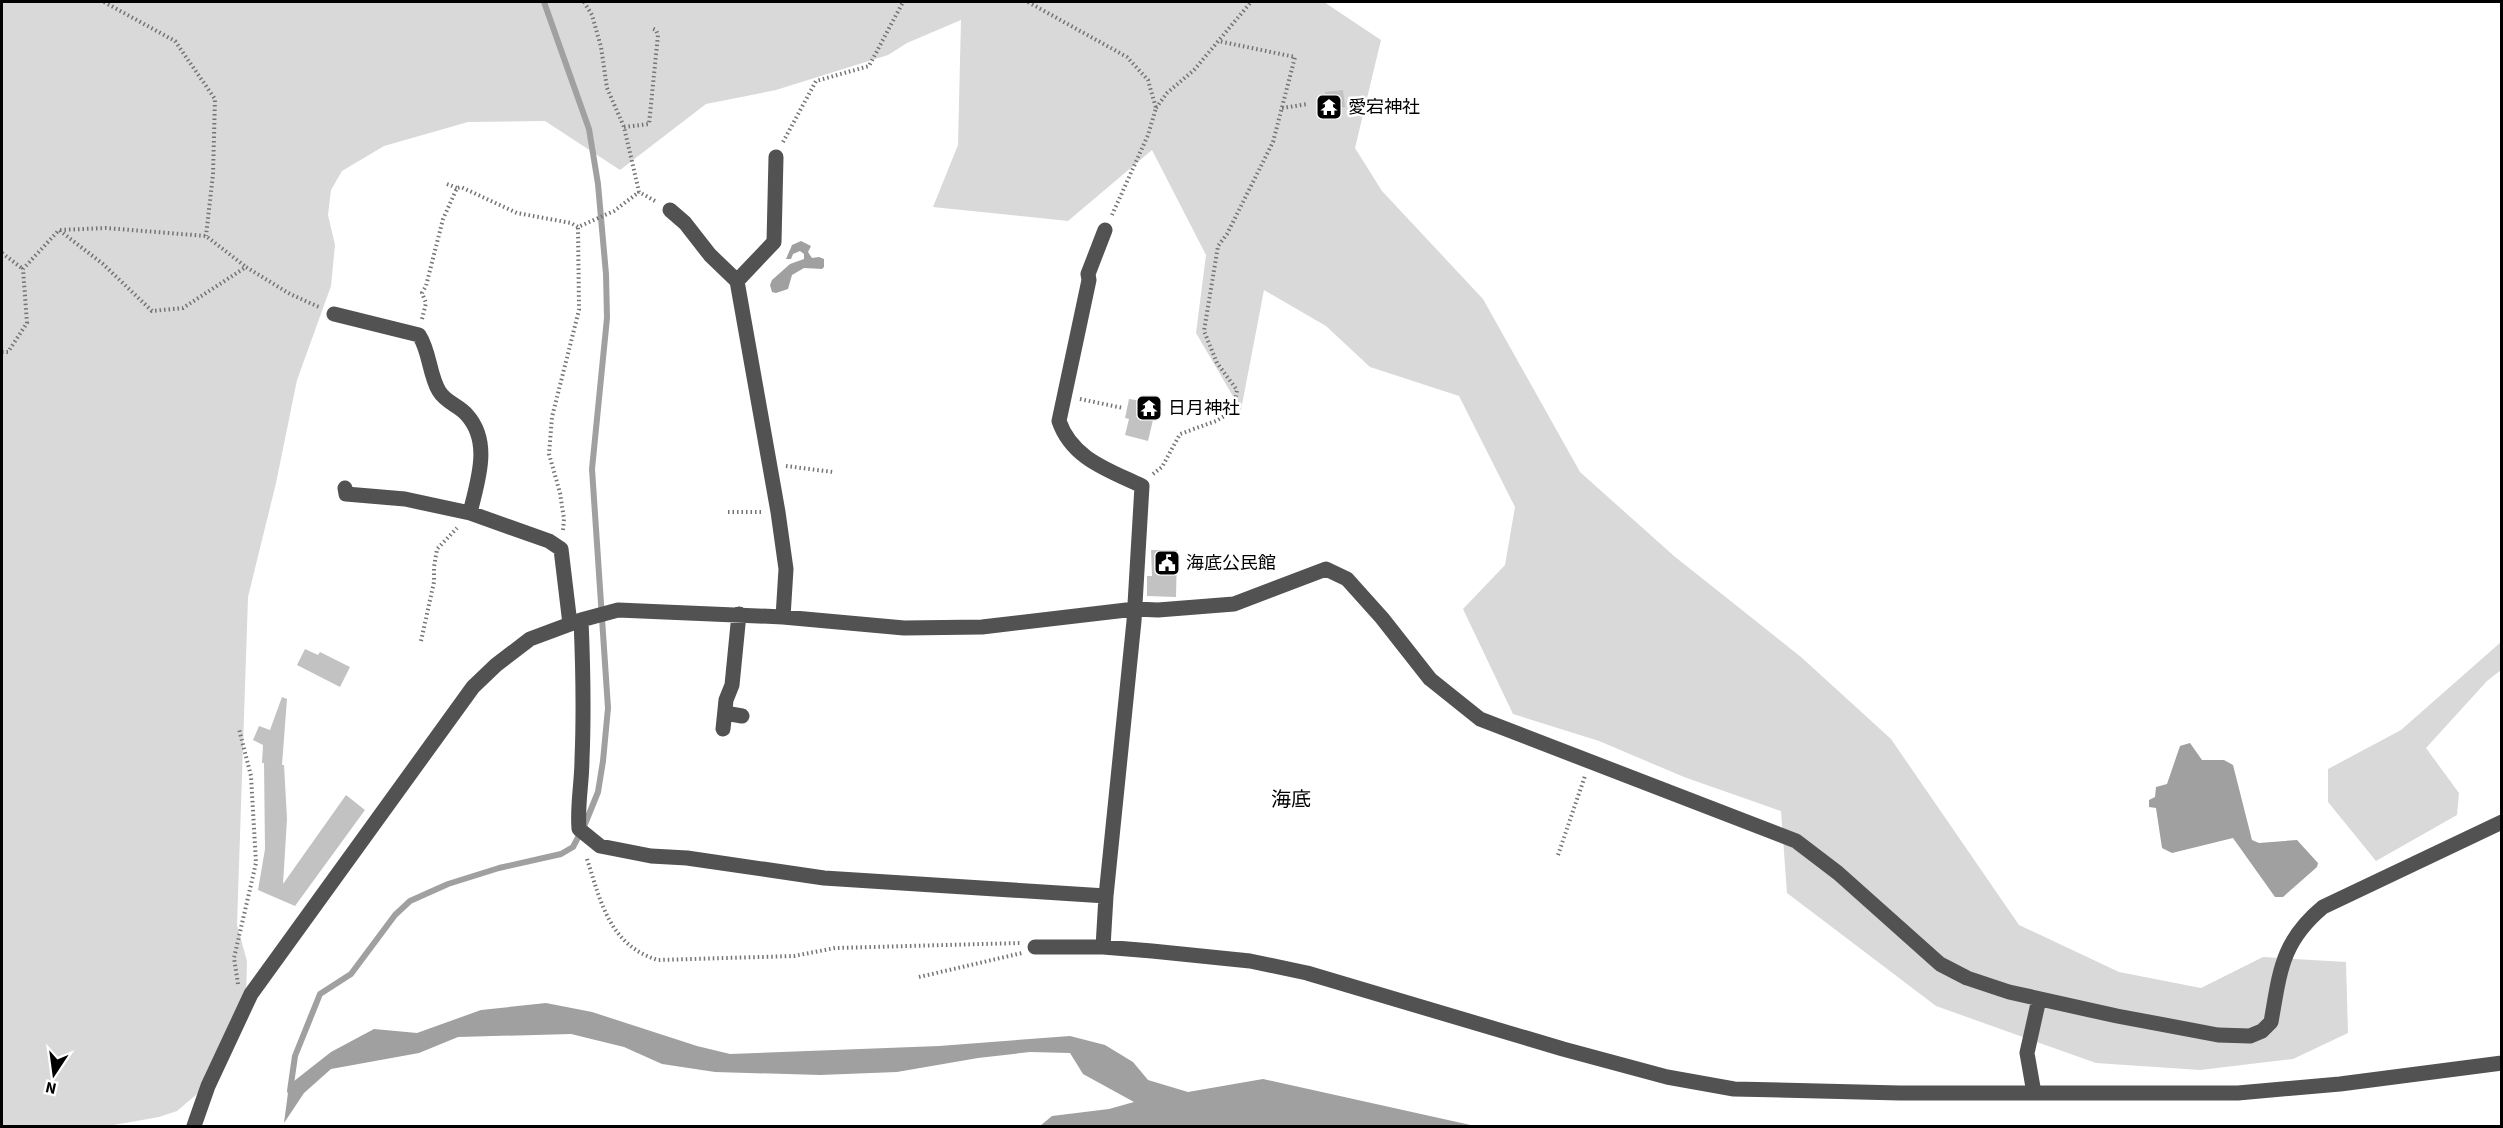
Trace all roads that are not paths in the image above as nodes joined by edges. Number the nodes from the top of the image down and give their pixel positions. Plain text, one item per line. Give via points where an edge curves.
1 (776, 157) road end
2 (670, 210) road end
3 (1105, 230) road end
4 (737, 281) junction
5 (334, 314) road end
6 (345, 488) dead end
7 (466, 518) junction
8 (1135, 609) junction
9 (739, 614) junction
10 (783, 617) junction
11 (575, 622) junction
12 (725, 713) junction
13 (742, 716) dead end
14 (723, 729) dead end
15 (2502, 822) edge
16 (1106, 896) junction
17 (1035, 947) road end
18 (1103, 947) junction
19 (2039, 999) junction
20 (2502, 1063) edge
21 (2034, 1093) junction
22 (194, 1126) edge

1 - 4 street via 774,242
2 - 4 street
3 - 8 street via 1088,274 1059,421 1087,460 1142,486
4 - 10 street via 786,569
5 - 7 street via 419,335 438,389 444,399 470,417 478,436 481,463
6 - 7 street via 346,494 405,499
7 - 11 street via 549,541 561,549
8 - 10 street via 982,627 904,628
8 - 16 street
8 - 19 street via 1234,603 1326,568 1347,579 1430,679 1480,719 1796,842 1838,873 1940,964 1967,978
9 - 10 street
9 - 11 street via 618,609
9 - 12 street via 732,685
11 - 16 street via 584,696 579,829 600,846 824,878
11 - 22 street via 530,639 473,687 251,994 212,1076
12 - 13 street
12 - 14 street
15 - 19 street via 2323,907 2305,922 2283,960 2271,1022 2250,1036 2218,1035
16 - 18 street
17 - 18 street
18 - 21 street via 1250,961 1307,973 1563,1049 1667,1077 1734,1089
19 - 21 street via 2026,1053
20 - 21 street via 2238,1093

